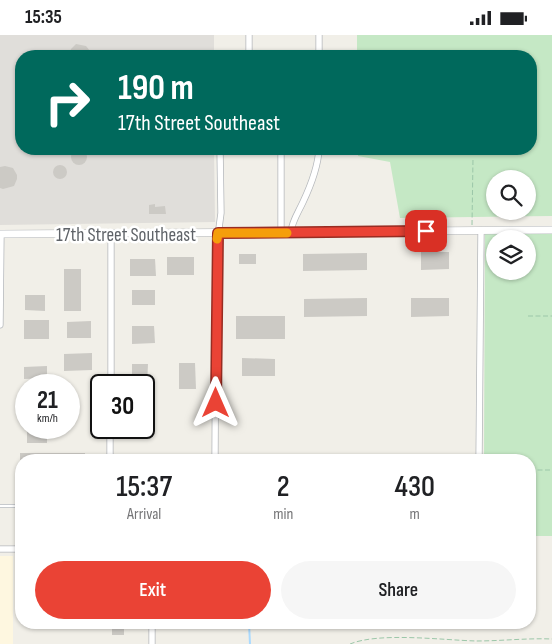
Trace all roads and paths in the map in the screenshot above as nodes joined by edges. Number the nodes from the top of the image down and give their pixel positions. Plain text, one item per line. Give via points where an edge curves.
1 (249, 35) edge
2 (319, 35) edge
3 (249, 50) edge
4 (320, 50) edge
5 (220, 155) edge
6 (281, 155) edge
7 (318, 155) edge
8 (473, 158) dead end
9 (552, 230) edge
10 (472, 231) junction
11 (481, 231) junction
12 (218, 233) junction
13 (282, 233) junction
14 (291, 233) junction
15 (0, 234) edge
16 (111, 234) junction
17 (528, 316) dead end
18 (552, 316) edge
19 (0, 325) edge
20 (111, 374) edge
21 (110, 439) edge
22 (110, 454) edge
23 (216, 454) edge
24 (479, 454) edge
25 (536, 470) edge
26 (552, 470) edge
27 (0, 506) edge
28 (15, 506) edge
29 (0, 549) edge
30 (15, 549) edge
31 (152, 629) edge
32 (552, 639) edge
33 (152, 644) edge
34 (350, 644) edge

1 - 3 street
2 - 4 street
5 - 12 street
6 - 13 street
7 - 14 street via 312,181
8 - 10 path
9 - 11 street, 17th Street Southeast
10 - 11 street, 17th Street Southeast
10 - 14 street, 17th Street Southeast
11 - 24 street
12 - 13 street, 17th Street Southeast
12 - 16 street, 17th Street Southeast
12 - 23 street
13 - 14 street, 17th Street Southeast
15 - 16 street, 17th Street Southeast
15 - 19 street
16 - 20 street
17 - 18 path
21 - 22 street
25 - 26 path
27 - 28 lane
29 - 30 street
31 - 33 street
32 - 34 path via 392,639

